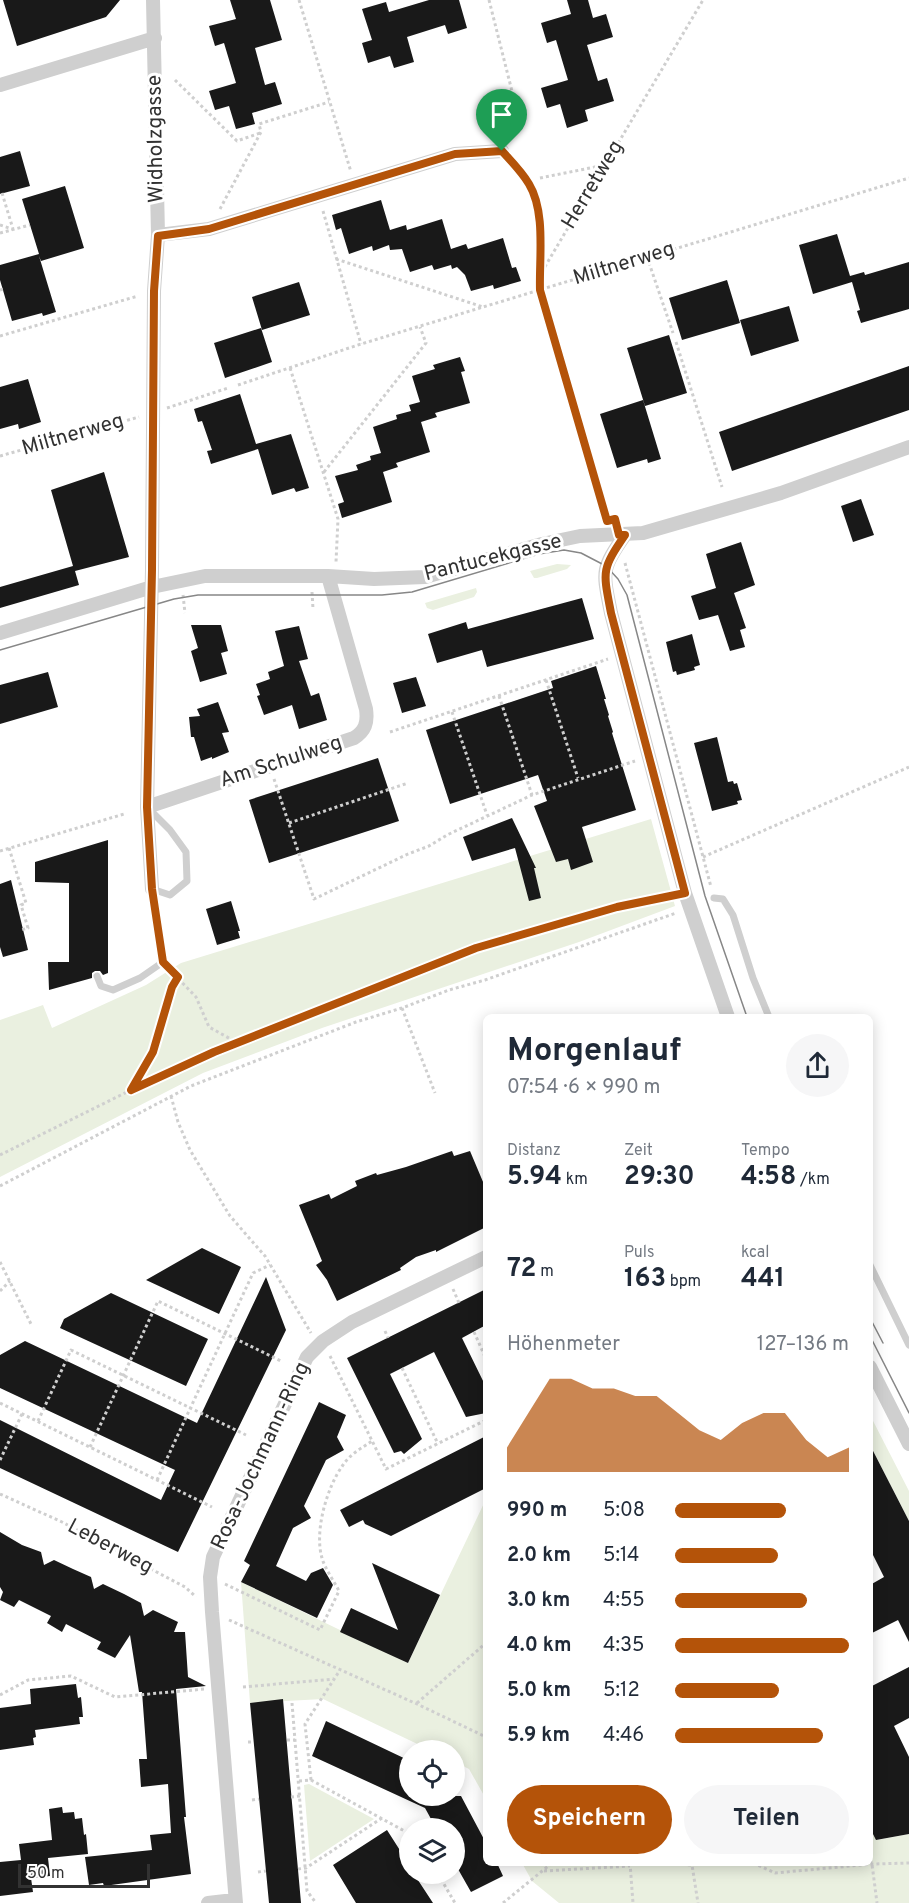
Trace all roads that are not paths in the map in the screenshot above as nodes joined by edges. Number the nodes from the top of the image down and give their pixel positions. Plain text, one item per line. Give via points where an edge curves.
1 (153, 0) edge
2 (155, 38) junction
3 (0, 84) edge
4 (502, 151) road end
5 (158, 236) junction
6 (909, 447) edge
7 (621, 538) junction
8 (332, 576) junction
9 (152, 587) junction
10 (0, 633) edge
11 (147, 807) junction
12 (152, 889) junction
13 (714, 898) road end
14 (97, 976) dead end
15 (727, 1014) edge
16 (768, 1014) edge
17 (483, 1258) edge
18 (873, 1271) edge
19 (909, 1345) edge
20 (873, 1373) edge
21 (909, 1444) edge
22 (235, 1902) edge
23 (208, 1903) edge

1 - 2 street, Widholzgasse
2 - 3 street
2 - 5 street, Widholzgasse
4 - 5 street via 455,154 209,229
5 - 9 street, Widholzgasse via 154,291
6 - 7 street, Pantucekgasse via 718,513
7 - 8 street, Pantucekgasse via 580,536 425,577
7 - 15 street via 605,568 611,613 689,908
8 - 9 street, Pantucekgasse via 205,576
8 - 11 street, Am Schulweg via 366,709 365,727 354,738
9 - 10 street, Pantucekgasse
9 - 11 street, Widholzgasse
11 - 12 street, Widholzgasse
11 - 12 lane via 164,822 186,852 186,881 170,895
12 - 14 lane via 163,962 113,990 101,986
13 - 16 lane via 723,899 733,915
17 - 22 street, Rosa-Jochmann-Ring via 318,1339 297,1375 213,1557 212,1612
18 - 19 lane
20 - 21 street
22 - 23 street

